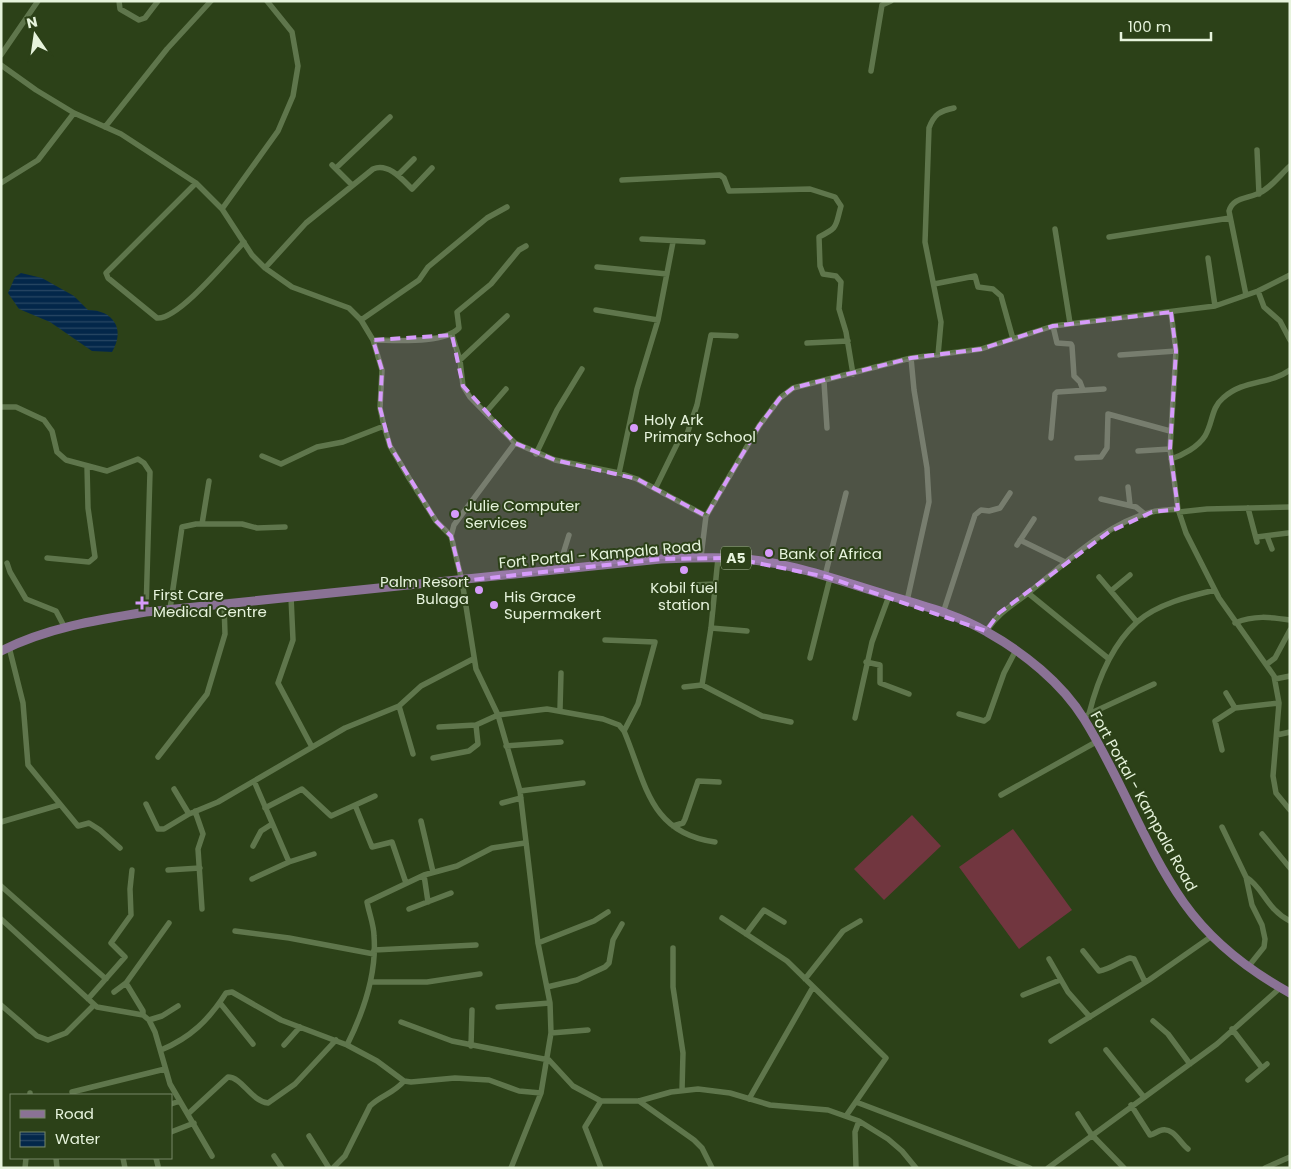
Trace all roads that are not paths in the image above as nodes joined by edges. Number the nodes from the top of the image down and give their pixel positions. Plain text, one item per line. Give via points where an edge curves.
1 (38, 1) edge
2 (119, 1) edge
3 (158, 1) edge
4 (211, 1) edge
5 (267, 1) edge
6 (891, 1) edge
7 (1, 55) edge
8 (1, 65) edge
9 (871, 70) dead end
10 (954, 108) dead end
11 (74, 113) junction
12 (390, 117) dead end
13 (105, 127) junction
14 (1257, 150) dead end
15 (414, 159) dead end
16 (1290, 166) edge
17 (432, 168) dead end
18 (398, 175) junction
19 (622, 180) dead end
20 (1, 183) edge
21 (196, 183) junction
22 (352, 184) junction
23 (1259, 194) junction
24 (507, 207) dead end
25 (222, 209) junction
26 (1230, 218) junction
27 (1055, 230) dead end
28 (1109, 237) dead end
29 (642, 240) dead end
30 (244, 242) junction
31 (673, 242) junction
32 (703, 242) dead end
33 (526, 246) dead end
34 (1208, 258) dead end
35 (597, 267) dead end
36 (264, 268) junction
37 (667, 274) junction
38 (1290, 275) edge
39 (934, 284) junction
40 (1258, 290) junction
41 (1246, 295) junction
42 (1215, 306) junction
43 (596, 310) dead end
44 (1171, 312) junction
45 (507, 316) dead end
46 (361, 320) junction
47 (658, 320) junction
48 (1070, 323) junction
49 (1053, 326) junction
50 (452, 335) junction
51 (736, 336) dead end
52 (1013, 339) junction
53 (373, 340) junction
54 (1290, 340) edge
55 (848, 341) junction
56 (807, 342) dead end
57 (1176, 351) junction
58 (938, 355) junction
59 (1120, 355) dead end
60 (911, 358) junction
61 (460, 360) junction
62 (582, 369) dead end
63 (1290, 370) edge
64 (853, 374) junction
65 (824, 382) junction
66 (506, 389) dead end
67 (1104, 389) dead end
68 (1083, 390) junction
69 (1, 406) edge
70 (486, 412) junction
71 (384, 426) junction
72 (827, 428) dead end
73 (1170, 431) junction
74 (1051, 438) dead end
75 (514, 443) junction
76 (1170, 449) junction
77 (1138, 451) dead end
78 (536, 454) junction
79 (262, 456) dead end
80 (1076, 458) dead end
81 (1170, 459) junction
82 (87, 466) junction
83 (619, 473) junction
84 (209, 481) dead end
85 (1128, 487) dead end
86 (655, 489) junction
87 (1010, 493) dead end
88 (846, 494) dead end
89 (1101, 499) dead end
90 (1130, 505) junction
91 (1290, 507) edge
92 (1248, 508) junction
93 (1179, 511) junction
94 (1146, 515) junction
95 (706, 516) junction
96 (1034, 519) dead end
97 (202, 524) junction
98 (285, 527) dead end
99 (1288, 533) dead end
100 (569, 535) dead end
101 (450, 536) junction
102 (1268, 536) junction
103 (1272, 549) dead end
104 (701, 557) junction
105 (47, 558) dead end
106 (718, 558) junction
107 (1065, 562) junction
108 (7, 564) dead end
109 (558, 570) junction
110 (1130, 575) dead end
111 (828, 577) junction
112 (1099, 578) dead end
113 (462, 580) junction
114 (715, 584) junction
115 (693, 586) dead end
116 (1112, 590) junction
117 (1215, 590) junction
118 (1028, 593) junction
119 (889, 596) junction
120 (291, 597) junction
121 (907, 601) junction
122 (224, 604) junction
123 (170, 609) junction
124 (146, 612) junction
125 (943, 613) junction
126 (1290, 620) edge
127 (1138, 622) junction
128 (1235, 623) junction
129 (65, 628) junction
130 (711, 628) junction
131 (747, 630) dead end
132 (1290, 630) edge
133 (986, 631) junction
134 (605, 640) dead end
135 (5, 649) edge
136 (1016, 652) junction
137 (810, 658) dead end
138 (473, 659) junction
139 (1109, 659) junction
140 (866, 662) junction
141 (1267, 664) junction
142 (561, 673) dead end
143 (1290, 676) edge
144 (1275, 679) junction
145 (1154, 684) dead end
146 (702, 686) junction
147 (684, 687) dead end
148 (1226, 693) dead end
149 (909, 694) dead end
150 (1278, 703) junction
151 (399, 706) junction
152 (1235, 708) junction
153 (560, 709) junction
154 (959, 714) dead end
155 (498, 715) junction
156 (1086, 716) junction
157 (855, 718) dead end
158 (791, 722) dead end
159 (476, 725) junction
160 (439, 727) dead end
161 (624, 731) junction
162 (1290, 732) edge
163 (1277, 735) junction
164 (561, 742) dead end
165 (1096, 742) junction
166 (506, 746) junction
167 (312, 747) junction
168 (1222, 750) dead end
169 (413, 754) dead end
170 (158, 757) dead end
171 (433, 758) dead end
172 (254, 781) junction
173 (719, 782) dead end
174 (583, 783) dead end
175 (174, 789) dead end
176 (520, 795) junction
177 (1001, 795) dead end
178 (375, 796) dead end
179 (502, 803) dead end
180 (146, 804) dead end
181 (59, 805) junction
182 (356, 805) junction
183 (265, 808) junction
184 (1290, 810) edge
185 (192, 813) junction
186 (421, 821) dead end
187 (1, 822) edge
188 (272, 824) junction
189 (673, 826) junction
190 (1222, 827) dead end
191 (1262, 834) dead end
192 (525, 842) junction
193 (715, 842) dead end
194 (253, 846) dead end
195 (120, 848) dead end
196 (314, 854) dead end
197 (289, 862) junction
198 (200, 868) junction
199 (1290, 868) edge
200 (132, 870) dead end
201 (168, 870) dead end
202 (433, 872) junction
203 (424, 875) junction
204 (1246, 877) junction
205 (252, 879) dead end
206 (406, 883) junction
207 (1, 886) edge
208 (451, 893) dead end
209 (428, 902) junction
210 (202, 908) dead end
211 (409, 909) dead end
212 (608, 912) dead end
213 (722, 918) dead end
214 (1, 919) edge
215 (860, 921) dead end
216 (1290, 921) edge
217 (784, 922) dead end
218 (169, 923) dead end
219 (622, 924) dead end
220 (236, 932) dead end
221 (746, 934) junction
222 (1212, 936) junction
223 (538, 943) junction
224 (476, 945) dead end
225 (673, 948) dead end
226 (1083, 950) dead end
227 (374, 952) junction
228 (1049, 959) dead end
229 (1248, 967) junction
230 (480, 974) dead end
231 (106, 979) junction
232 (805, 979) junction
233 (1060, 980) junction
234 (371, 982) junction
235 (1145, 982) junction
236 (126, 983) junction
237 (547, 986) junction
238 (813, 987) junction
239 (1280, 988) junction
240 (114, 992) dead end
241 (1290, 993) edge
242 (1023, 995) dead end
243 (88, 999) junction
244 (220, 1003) junction
245 (550, 1003) junction
246 (1, 1005) edge
247 (94, 1005) junction
248 (178, 1006) dead end
249 (498, 1007) dead end
250 (472, 1010) dead end
251 (143, 1015) junction
252 (1090, 1017) junction
253 (149, 1020) junction
254 (1153, 1021) dead end
255 (401, 1022) dead end
256 (300, 1027) junction
257 (1232, 1029) junction
258 (588, 1030) dead end
259 (551, 1034) junction
260 (336, 1040) junction
261 (1051, 1040) dead end
262 (253, 1044) dead end
263 (284, 1045) dead end
264 (347, 1045) junction
265 (471, 1046) junction
266 (161, 1050) junction
267 (1106, 1050) dead end
268 (549, 1060) junction
269 (1190, 1064) junction
270 (1267, 1064) dead end
271 (1262, 1068) junction
272 (165, 1069) junction
273 (1248, 1080) dead end
274 (404, 1081) junction
275 (682, 1090) junction
276 (72, 1092) dead end
277 (541, 1093) junction
278 (1143, 1096) junction
279 (749, 1099) junction
280 (180, 1101) junction
281 (639, 1101) junction
282 (601, 1102) junction
283 (856, 1102) junction
284 (172, 1104) edge
285 (1131, 1105) junction
286 (189, 1113) junction
287 (1078, 1114) dead end
288 (846, 1116) junction
289 (859, 1121) junction
290 (194, 1123) junction
291 (172, 1132) edge
292 (1091, 1134) junction
293 (309, 1136) dead end
294 (1188, 1149) dead end
295 (212, 1156) dead end
296 (274, 1156) dead end
297 (1290, 1157) edge
298 (156, 1159) edge
299 (1279, 1165) edge
300 (158, 1166) dead end
301 (282, 1168) edge
302 (329, 1168) edge
303 (333, 1168) edge
304 (511, 1168) edge
305 (601, 1168) edge
306 (712, 1168) edge
307 (856, 1168) edge
308 (916, 1168) edge
309 (1030, 1168) edge
310 (1048, 1168) edge
311 (1124, 1168) edge
312 (1265, 1168) edge

1 - 7 street
2 - 3 street via 120,9 139,20 145,18
4 - 13 street via 167,49
5 - 25 street via 292,32 298,66 293,96 278,132
6 - 9 street via 882,6
8 - 11 street
10 - 39 street via 941,111 929,128 925,242
11 - 13 street
11 - 20 street via 38,160
12 - 22 street via 334,167
13 - 21 street
14 - 23 street
15 - 18 street
16 - 23 street
17 - 18 street via 412,189
18 - 22 street via 379,167
19 - 55 street via 720,176 730,191 810,189 835,197 841,206 835,228 819,237 820,266 823,274 836,276 841,282 839,309
21 - 25 street
21 - 30 street via 106,273 108,278 154,316 166,318 181,307
22 - 36 street via 306,223
23 - 26 street via 1236,200 1231,205
24 - 46 street via 487,218 428,266 419,280
25 - 30 street
26 - 28 street
26 - 41 street
27 - 48 street
29 - 31 street
30 - 36 street
31 - 32 street
31 - 37 street
33 - 50 street via 491,284 457,312 459,328
34 - 42 street
35 - 37 street
36 - 46 street via 292,287 349,308
37 - 47 street
38 - 40 street
39 - 52 street via 975,276 978,287 993,289 1001,296
39 - 58 street via 941,322
40 - 41 street
40 - 54 street via 1264,307 1280,321
41 - 42 street
42 - 44 street
43 - 47 street
44 - 48 street
44 - 57 street
45 - 61 street
46 - 53 street
47 - 83 street via 637,389
48 - 49 street
49 - 52 street
49 - 68 street via 1057,343 1072,346 1074,376
50 - 53 street
50 - 61 street
51 - 86 street via 711,335 697,405 687,434 679,440
52 - 58 street via 981,349
53 - 71 street via 382,370 380,408
55 - 56 street
55 - 64 street
57 - 59 street
57 - 73 street
58 - 60 street
60 - 64 street
60 - 121 street via 928,468 929,502
61 - 70 street via 463,386
62 - 78 street
63 - 81 street via 1282,376 1240,386 1231,392 1214,409 1205,436 1189,451
64 - 65 street
65 - 72 street
65 - 95 street via 793,388 780,398 759,426
66 - 70 street
67 - 68 street
68 - 74 street via 1055,394
69 - 82 street via 16,407 44,420 52,431 61,457
70 - 75 street
71 - 79 street via 343,442 316,447 281,464
71 - 101 street via 390,446 409,478 436,521
73 - 76 street
73 - 80 street via 1108,414 1107,448 1101,457
75 - 78 street
75 - 101 street via 454,524
76 - 77 street
76 - 81 street
78 - 83 street
81 - 93 street
82 - 105 street via 88,508 95,557 90,562
82 - 124 street via 107,472 138,459 148,467
83 - 86 street
84 - 97 street
85 - 90 street
86 - 95 street
87 - 125 street via 1000,508 977,512
88 - 111 street
89 - 90 street
90 - 94 street
91 - 92 street
92 - 93 street
92 - 102 street via 1257,540
93 - 94 street
93 - 117 street via 1189,540
94 - 107 street via 1108,532
95 - 104 street
96 - 107 street via 1019,543
97 - 98 street
97 - 123 street via 182,527
99 - 102 street
100 - 109 street
101 - 113 street
102 - 103 street
104 - 106 main road, Fort Portal - Kampala Road / A5
104 - 109 main road, Fort Portal - Kampala Road / A5
106 - 111 main road, Fort Portal - Kampala Road / A5 via 767,562
106 - 114 street
107 - 118 street
108 - 129 street via 26,599 56,611
109 - 113 main road, Fort Portal - Kampala Road / A5
110 - 116 street
111 - 119 main road, Fort Portal - Kampala Road / A5
111 - 137 street
112 - 116 street
113 - 120 main road, Fort Portal - Kampala Road / A5
113 - 138 street
114 - 115 street
114 - 130 street
116 - 127 street
117 - 127 street via 1182,599
117 - 128 street
118 - 133 street via 999,613
118 - 139 street
119 - 121 main road, Fort Portal - Kampala Road / A5
119 - 140 street
120 - 122 main road, Fort Portal - Kampala Road / A5
120 - 167 street via 293,640 278,683
121 - 125 main road, Fort Portal - Kampala Road / A5
122 - 123 main road, Fort Portal - Kampala Road / A5
122 - 170 street via 225,634 207,694
123 - 124 main road, Fort Portal - Kampala Road / A5
124 - 129 main road, Fort Portal - Kampala Road / A5
125 - 133 main road, Fort Portal - Kampala Road / A5
126 - 128 street via 1260,616
127 - 139 street
128 - 141 street
129 - 135 main road, Fort Portal - Kampala Road / A5 via 40,634
130 - 131 street
130 - 146 street
132 - 141 street via 1275,658
133 - 136 main road, Fort Portal - Kampala Road / A5
134 - 161 street via 654,642 638,704
135 - 181 street via 23,702 28,765
136 - 154 street via 1004,673 988,718 984,721
136 - 156 main road, Fort Portal - Kampala Road / A5
138 - 151 street via 421,686
138 - 155 street
139 - 156 street
140 - 149 street via 880,665 880,683
140 - 157 street
141 - 144 street
142 - 153 street
143 - 144 street
144 - 150 street
145 - 156 street
146 - 147 street
146 - 158 street via 762,716
148 - 152 street
150 - 152 street
150 - 163 street
151 - 167 street via 345,728
151 - 169 street
152 - 168 street via 1215,721
153 - 155 street
153 - 161 street via 619,725
155 - 159 street
155 - 166 street
156 - 165 main road, Fort Portal - Kampala Road / A5
159 - 160 street
159 - 171 street via 478,744 469,752
161 - 189 street via 654,807
162 - 163 street
163 - 184 street via 1272,776 1276,793
164 - 166 street
165 - 177 street
165 - 222 main road, Fort Portal - Kampala Road / A5 via 1170,880
166 - 176 street
167 - 172 street
172 - 183 street
172 - 185 street
173 - 189 street via 698,781 683,823
174 - 176 street
175 - 185 street
176 - 179 street
176 - 192 street
178 - 182 street
180 - 185 street via 158,828 164,829
181 - 187 street
181 - 195 street via 78,826 89,824
182 - 183 street via 330,816 302,789
182 - 206 street via 372,847 392,842
183 - 188 street
185 - 198 street via 203,834 198,843
186 - 202 street
188 - 194 street via 261,831
188 - 197 street
189 - 193 street via 696,840
190 - 204 street
191 - 199 street
192 - 202 street via 492,848 457,866
192 - 223 street
196 - 197 street
197 - 205 street
198 - 201 street
198 - 210 street
200 - 231 street via 132,915 111,943 125,957
202 - 203 street
203 - 206 street
203 - 209 street
204 - 216 street via 1252,880 1270,907
204 - 229 street via 1265,939 1264,947
206 - 227 street via 367,902
207 - 231 street
208 - 209 street
209 - 211 street
212 - 223 street via 594,921
213 - 221 street
214 - 243 street
215 - 232 street via 843,931
217 - 221 street via 764,910
218 - 236 street
219 - 237 street via 605,967 577,980
220 - 227 street
221 - 232 street via 787,961
222 - 229 main road, Fort Portal - Kampala Road / A5
222 - 235 street
223 - 237 street
224 - 227 street
225 - 275 street via 673,987 683,1053
226 - 235 street via 1099,971 1123,960 1134,960
227 - 234 street
228 - 233 street
229 - 239 main road, Fort Portal - Kampala Road / A5
230 - 234 street via 427,982
231 - 243 street
232 - 238 street
233 - 242 street
233 - 252 street
234 - 264 street
235 - 252 street
236 - 240 street
236 - 251 street
237 - 245 street
238 - 279 street
238 - 283 street via 886,1058
239 - 241 main road, Fort Portal - Kampala Road / A5
239 - 257 street
243 - 247 street
244 - 256 street via 226,994 232,992 273,1016
244 - 262 street
244 - 266 street via 194,1032
245 - 249 street
245 - 259 street
246 - 247 street via 45,1040 66,1033
247 - 251 street
248 - 253 street
250 - 265 street
251 - 253 street
252 - 261 street
253 - 266 street
254 - 269 street via 1168,1034
255 - 265 street
256 - 260 street
256 - 263 street
257 - 269 street
257 - 271 street
258 - 259 street
259 - 268 street
260 - 264 street
260 - 286 street via 295,1084 268,1103 257,1100 234,1078 228,1077
264 - 274 street
265 - 268 street
266 - 272 street
267 - 278 street
268 - 277 street
268 - 282 street via 573,1086
269 - 278 street
270 - 271 street
271 - 273 street
272 - 276 street
272 - 280 street
274 - 277 street via 489,1080 519,1091
274 - 303 street via 391,1094 370,1106 345,1156
275 - 279 street via 711,1089
275 - 281 street
277 - 304 street
278 - 285 street
279 - 288 street via 770,1105 816,1108
280 - 284 street
280 - 286 street
281 - 282 street
281 - 306 street via 694,1140
282 - 305 street via 585,1127
283 - 288 street
283 - 309 street
285 - 292 street
285 - 294 street via 1150,1134 1168,1130
286 - 290 street
287 - 292 street
288 - 289 street
289 - 307 street via 855,1132
289 - 308 street via 902,1150
290 - 291 street
290 - 295 street
292 - 310 street
292 - 311 street
293 - 302 street
296 - 301 street
297 - 299 street
298 - 300 street
299 - 312 street

